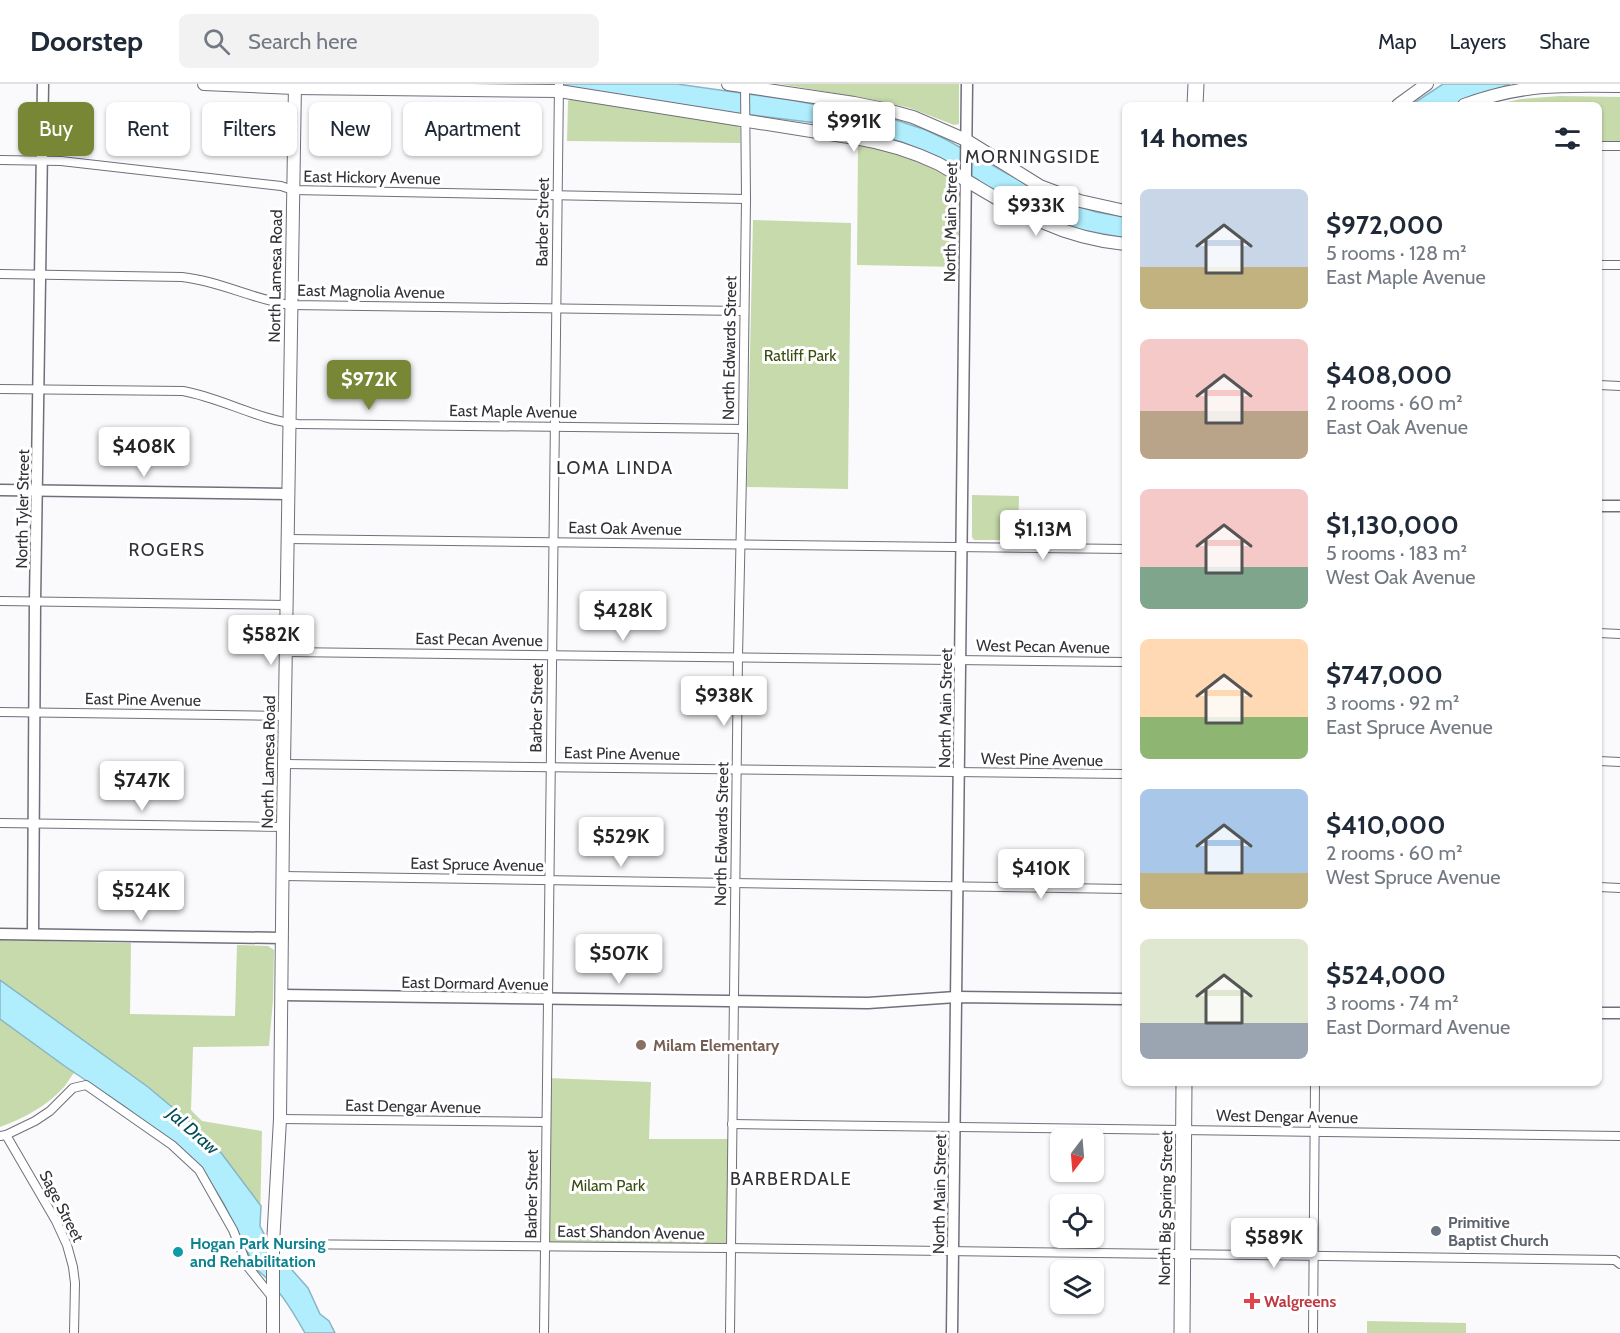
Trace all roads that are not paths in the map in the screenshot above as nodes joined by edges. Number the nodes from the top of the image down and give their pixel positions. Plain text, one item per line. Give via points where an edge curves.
1 (43, 84) edge
2 (204, 84) edge
3 (728, 84) edge
4 (967, 84) edge
5 (1196, 84) edge
6 (1427, 84) edge
7 (745, 85) edge
8 (295, 86) edge
9 (1620, 86) edge
10 (559, 87) edge
11 (1195, 102) edge
12 (1402, 102) edge
13 (1472, 102) edge
14 (746, 121) junction
15 (966, 140) junction
16 (1602, 146) edge
17 (1620, 147) edge
18 (0, 160) edge
19 (42, 161) junction
20 (966, 180) junction
21 (293, 190) junction
22 (557, 196) junction
23 (746, 199) junction
24 (1122, 210) edge
25 (1122, 244) edge
26 (1602, 265) edge
27 (1620, 265) edge
28 (0, 274) edge
29 (41, 275) junction
30 (291, 305) junction
31 (556, 309) junction
32 (744, 311) junction
33 (1602, 385) edge
34 (1620, 386) edge
35 (0, 389) edge
36 (39, 389) junction
37 (290, 423) junction
38 (555, 427) junction
39 (743, 429) junction
40 (0, 490) edge
41 (38, 491) junction
42 (288, 494) junction
43 (1602, 506) edge
44 (1620, 506) edge
45 (288, 539) junction
46 (553, 542) junction
47 (740, 544) junction
48 (961, 547) junction
49 (1122, 549) edge
50 (0, 601) edge
51 (36, 602) junction
52 (286, 604) junction
53 (1602, 633) edge
54 (1620, 633) edge
55 (286, 652) junction
56 (552, 654) junction
57 (738, 657) junction
58 (961, 659) junction
59 (1122, 662) edge
60 (0, 712) edge
61 (35, 713) junction
62 (285, 716) junction
63 (1602, 761) edge
64 (1620, 762) edge
65 (284, 764) junction
66 (550, 768) junction
67 (736, 769) junction
68 (959, 773) junction
69 (1122, 774) edge
70 (0, 823) edge
71 (34, 823) junction
72 (283, 826) junction
73 (283, 876) junction
74 (549, 880) junction
75 (735, 882) junction
76 (958, 885) junction
77 (1602, 887) edge
78 (1620, 888) edge
79 (1122, 889) edge
80 (0, 934) edge
81 (33, 934) junction
82 (282, 938) junction
83 (282, 995) junction
84 (956, 997) junction
85 (548, 999) junction
86 (1122, 999) edge
87 (734, 1001) junction
88 (1602, 1013) edge
89 (1620, 1013) edge
90 (1184, 1086) edge
91 (1315, 1086) edge
92 (280, 1119) junction
93 (546, 1122) junction
94 (732, 1124) junction
95 (954, 1128) junction
96 (1184, 1130) junction
97 (1315, 1132) junction
98 (3, 1136) edge
99 (1620, 1136) edge
100 (273, 1244) junction
101 (545, 1246) junction
102 (730, 1248) junction
103 (953, 1252) junction
104 (1182, 1254) junction
105 (1313, 1256) junction
106 (1620, 1264) edge
107 (272, 1297) junction
108 (74, 1333) edge
109 (273, 1333) edge
110 (544, 1333) edge
111 (730, 1333) edge
112 (952, 1333) edge
113 (1182, 1333) edge
114 (1313, 1333) edge

1 - 19 street, North Tyler Street
2 - 8 main road
3 - 7 main road
4 - 15 street, North Main Street
5 - 11 highway
6 - 12 main road
7 - 14 street, North Edwards Street
7 - 15 main road via 884,109
8 - 10 main road
8 - 21 main road, North Lamesa Road
9 - 13 main road via 1532,87
10 - 14 main road
10 - 22 street, Barber Street
14 - 20 main road via 890,145
14 - 23 street, North Edwards Street
15 - 20 street, North Main Street
15 - 24 main road via 1040,186 1080,201
16 - 17 street
18 - 19 street, East Hickory Avenue
19 - 21 street, East Hickory Avenue
19 - 29 street, North Tyler Street
20 - 25 main road via 1054,228
20 - 48 street, North Main Street
21 - 22 street, East Hickory Avenue
21 - 30 main road, North Lamesa Road
22 - 23 street, East Hickory Avenue
22 - 31 street, Barber Street
23 - 32 street, North Edwards Street
26 - 27 street
28 - 29 street, East Magnolia Avenue
29 - 30 street, East Magnolia Avenue via 188,278
29 - 36 street, North Tyler Street
30 - 31 street, East Magnolia Avenue
30 - 37 main road, North Lamesa Road
31 - 32 street, East Magnolia Avenue
31 - 38 street, Barber Street
32 - 39 street, North Edwards Street
33 - 34 street
35 - 36 street, East Maple Avenue
36 - 37 street, East Maple Avenue via 183,392
36 - 41 street, North Tyler Street
37 - 38 street, East Maple Avenue
37 - 42 main road, North Lamesa Road
38 - 39 street, East Maple Avenue
38 - 46 street, Barber Street
39 - 47 street, North Edwards Street
40 - 41 street
41 - 42 street
41 - 51 street, North Tyler Street
42 - 45 main road, North Lamesa Road
43 - 44 street
45 - 46 street, East Oak Avenue
45 - 52 main road, North Lamesa Road
46 - 47 street, East Oak Avenue
46 - 56 street, Barber Street
47 - 48 street, East Oak Avenue
47 - 57 street, North Edwards Street
48 - 49 street, East Oak Avenue
48 - 58 street, North Main Street
50 - 51 street
51 - 52 street
51 - 61 street, North Tyler Street
52 - 55 main road, North Lamesa Road
53 - 54 street
55 - 56 street, East Pecan Avenue
55 - 62 main road, North Lamesa Road
56 - 57 street, East Pecan Avenue
56 - 66 street, Barber Street
57 - 58 street, East Pecan Avenue
57 - 67 street, North Edwards Street
58 - 59 street, West Pecan Avenue
58 - 68 street, North Main Street
60 - 61 street, East Pine Avenue
61 - 62 street, East Pine Avenue
61 - 71 street, North Tyler Street
62 - 65 main road, North Lamesa Road
63 - 64 street
65 - 66 street, East Pine Avenue
65 - 72 main road, North Lamesa Road
66 - 67 street, East Pine Avenue
66 - 74 street, Barber Street
67 - 68 street, East Pine Avenue
67 - 75 street, North Edwards Street
68 - 69 street, West Pine Avenue
68 - 76 street, North Main Street
70 - 71 street
71 - 72 street
71 - 81 street, North Tyler Street
72 - 73 main road, North Lamesa Road
73 - 74 street, East Spruce Avenue
73 - 82 main road, North Lamesa Road
74 - 75 street, East Spruce Avenue
74 - 85 street, Barber Street
75 - 76 street, East Spruce Avenue
75 - 87 street, North Edwards Street
76 - 79 street, East Spruce Avenue
76 - 84 street, North Main Street
77 - 78 street
80 - 81 street
81 - 82 street
82 - 83 main road, North Lamesa Road
83 - 85 street, East Dormard Avenue
83 - 92 main road, North Lamesa Road
84 - 86 street, East Dormard Avenue
84 - 87 street, East Dormard Avenue via 868,1003
84 - 95 street, North Main Street
85 - 87 street, East Dormard Avenue
85 - 93 street, Barber Street
87 - 94 street, North Edwards Street
88 - 89 street
90 - 96 highway, North Big Spring Street
91 - 97 street
92 - 93 street, East Dengar Avenue
92 - 100 main road, North Lamesa Road
93 - 101 street, Barber Street
94 - 95 street
94 - 102 street, North Edwards Street
95 - 96 street, West Dengar Avenue
95 - 103 street, North Main Street
96 - 97 street, West Dengar Avenue
96 - 104 highway, North Big Spring Street
97 - 99 street, West Dengar Avenue
97 - 105 street
98 - 107 street via 31,1124 73,1088 86,1085 172,1145 199,1170 233,1230 248,1267
98 - 108 street, Sage Street via 67,1245 75,1283
100 - 101 street, East Shandon Avenue
100 - 107 main road, North Lamesa Road
101 - 102 street, East Shandon Avenue
101 - 110 street, Barber Street
102 - 103 street, East Shandon Avenue
102 - 111 street, North Edwards Street
103 - 104 street, East Shandon Avenue
103 - 112 street, North Main Street
104 - 105 street, East Shandon Avenue
104 - 113 highway, North Big Spring Street
105 - 106 street, East Shandon Avenue via 1615,1260
105 - 114 street
107 - 109 main road, North Lamesa Road

